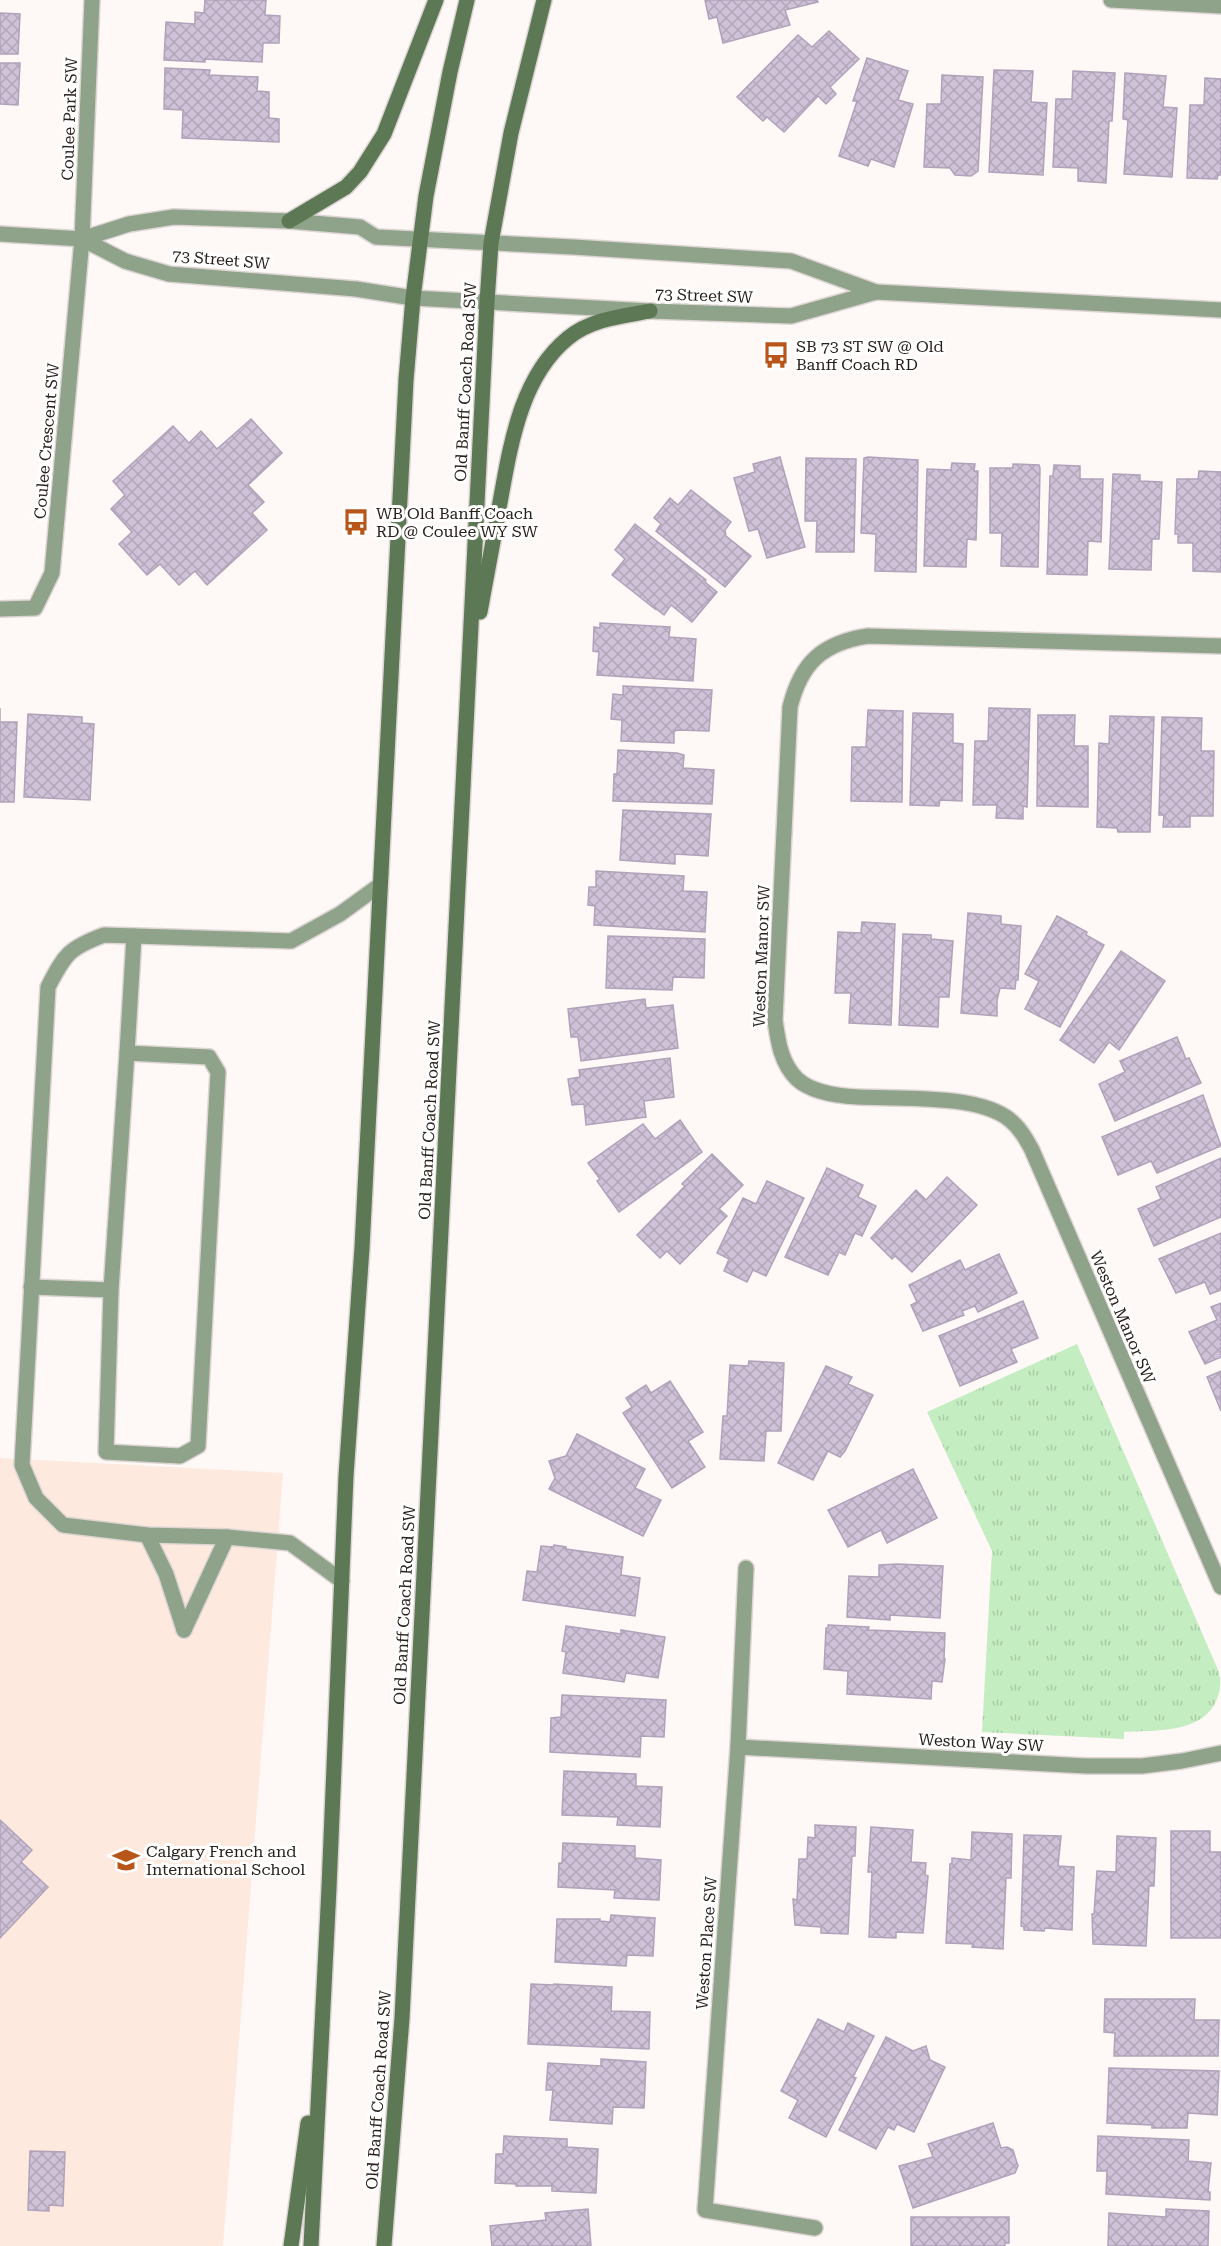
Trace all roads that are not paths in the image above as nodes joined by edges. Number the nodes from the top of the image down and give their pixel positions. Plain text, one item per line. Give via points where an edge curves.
1 (92, 0) edge
2 (436, 0) edge
3 (467, 0) edge
4 (544, 0) edge
5 (1111, 0) edge
6 (1221, 6) edge
7 (289, 221) junction
8 (0, 234) edge
9 (82, 239) junction
10 (422, 239) junction
11 (491, 243) junction
12 (876, 292) junction
13 (413, 298) junction
14 (487, 302) junction
15 (1221, 310) edge
16 (650, 311) junction
17 (0, 609) edge
18 (1221, 646) edge
19 (470, 669) junction
20 (380, 885) junction
21 (134, 936) junction
22 (127, 1053) junction
23 (32, 1287) junction
24 (111, 1290) junction
25 (147, 1535) junction
26 (227, 1537) junction
27 (746, 1568) dead end
28 (342, 1581) junction
29 (1221, 1587) edge
30 (738, 1747) junction
31 (1221, 1752) edge
32 (322, 2025) junction
33 (815, 2228) dead end
34 (291, 2246) edge
35 (311, 2246) edge
36 (384, 2246) edge

1 - 9 street, Coulee Park SW
2 - 7 main road via 384,134 372,154 346,188
3 - 10 main road via 426,196
4 - 11 main road, Old Banff Coach Road SW via 511,133
5 - 6 street
7 - 9 street, 73 Street SW via 174,217 129,224
7 - 10 street, 73 Street SW via 360,227 376,237
8 - 9 street
9 - 13 street, 73 Street SW via 125,261 169,274 356,289
9 - 17 street, Coulee Crescent SW via 52,573 35,609
10 - 11 street, 73 Street SW
10 - 13 main road
11 - 12 street, 73 Street SW via 790,261
11 - 14 main road, Old Banff Coach Road SW
12 - 15 street, 73 Street SW
12 - 16 street, 73 Street SW via 791,316
13 - 14 street, 73 Street SW
13 - 20 main road
14 - 16 street, 73 Street SW
14 - 19 main road, Old Banff Coach Road SW
16 - 19 main road via 599,321 569,337 544,362 520,414 509,453
18 - 29 street, Weston Manor SW via 868,636 846,639 822,652 802,673 790,707 775,1020 780,1054 798,1080 817,1089 837,1096 965,1102 990,1108 1020,1129
19 - 36 main road, Old Banff Coach Road SW via 402,2018
20 - 21 street via 340,914 291,941
20 - 28 main road
21 - 22 street
21 - 23 street via 104,935 79,944 62,960 48,987
22 - 24 street
22 - 24 street via 209,1057 218,1072 198,1446 180,1456 106,1452
23 - 24 street
23 - 25 street via 21,1465 36,1498 63,1525
25 - 26 street
25 - 26 street via 166,1574 184,1630
26 - 28 street via 290,1543
27 - 30 street, Weston Place SW
28 - 32 main road
30 - 31 street, Weston Way SW via 1086,1766 1142,1766
30 - 33 street, Weston Place SW via 705,2210
32 - 34 main road
32 - 35 main road

